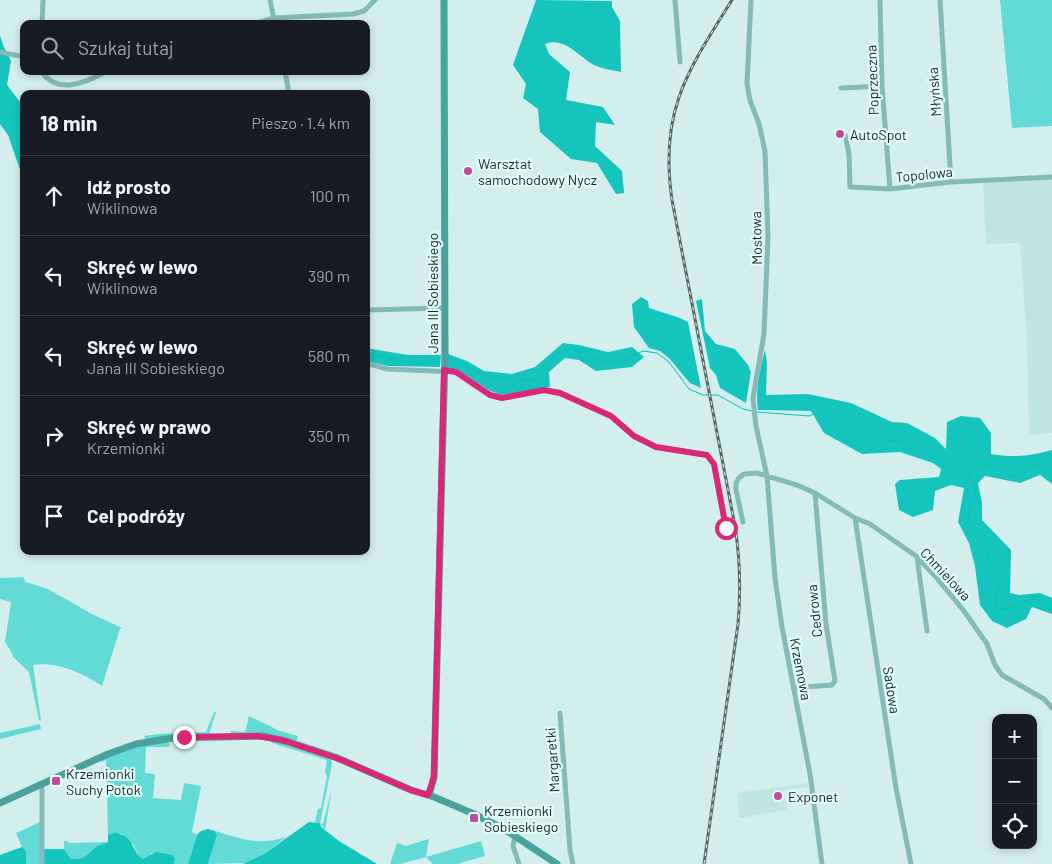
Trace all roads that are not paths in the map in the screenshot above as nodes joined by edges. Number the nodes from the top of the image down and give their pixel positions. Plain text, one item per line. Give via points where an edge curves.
1 (43, 0) edge
2 (270, 0) edge
3 (374, 0) edge
4 (444, 0) edge
5 (675, 0) edge
6 (751, 0) edge
7 (880, 0) edge
8 (940, 0) edge
9 (42, 20) edge
10 (274, 20) edge
11 (285, 20) edge
12 (0, 52) edge
13 (20, 56) edge
14 (680, 62) dead end
15 (45, 75) edge
16 (100, 75) edge
17 (286, 75) edge
18 (882, 86) junction
19 (841, 88) dead end
20 (288, 90) edge
21 (845, 135) dead end
22 (1052, 177) edge
23 (950, 182) junction
24 (890, 189) junction
25 (445, 308) junction
26 (370, 310) edge
27 (370, 364) edge
28 (444, 370) junction
29 (767, 476) junction
30 (816, 493) junction
31 (855, 518) junction
32 (743, 522) dead end
33 (726, 528) dead end
34 (917, 558) junction
35 (928, 631) dead end
36 (793, 688) junction
37 (1052, 708) edge
38 (560, 713) dead end
39 (40, 784) junction
40 (428, 795) junction
41 (0, 803) edge
42 (515, 836) junction
43 (42, 864) edge
44 (519, 864) edge
45 (556, 864) edge
46 (573, 864) edge
47 (822, 864) edge
48 (911, 864) edge

1 - 9 street
2 - 10 street
3 - 11 street via 364,11 353,14
4 - 25 street, Jana III Sobieskiego
5 - 14 street
6 - 29 street, Mostowa via 747,84 765,152 768,237 764,334 753,398
7 - 18 street, Poprzeczna
8 - 23 street, Młyńska
12 - 13 street
15 - 16 street via 57,84 69,85 87,82
17 - 20 street
18 - 19 street
18 - 24 street, Poprzeczna
21 - 24 street, Topolowa via 850,187
22 - 23 street, Topolowa
23 - 24 street, Topolowa
25 - 26 street
25 - 28 street, Jana III Sobieskiego
27 - 28 street via 387,369
28 - 33 street via 456,372 490,395 502,398 544,390 560,393 611,416 634,436 656,447 707,455 714,464
28 - 40 street, Jana III Sobieskiego via 434,777
29 - 30 street, Chmielowa
29 - 32 street, Chmielowa via 757,473 744,474 739,478 736,490
29 - 36 street, Krzemowa via 775,578
30 - 31 street, Chmielowa
30 - 36 street, Cedrowa via 826,624 836,682
31 - 34 street, Chmielowa via 870,524
31 - 48 street, Sadowa via 895,782
34 - 35 street
34 - 37 street, Chmielowa via 964,611 987,644 1002,675
36 - 47 street, Krzemowa via 810,774
38 - 46 street, Margaretki
39 - 40 street via 136,744 173,738 257,736 282,740 328,755
39 - 41 street
39 - 43 street
40 - 42 street via 484,818
42 - 44 street via 513,846
42 - 45 street

